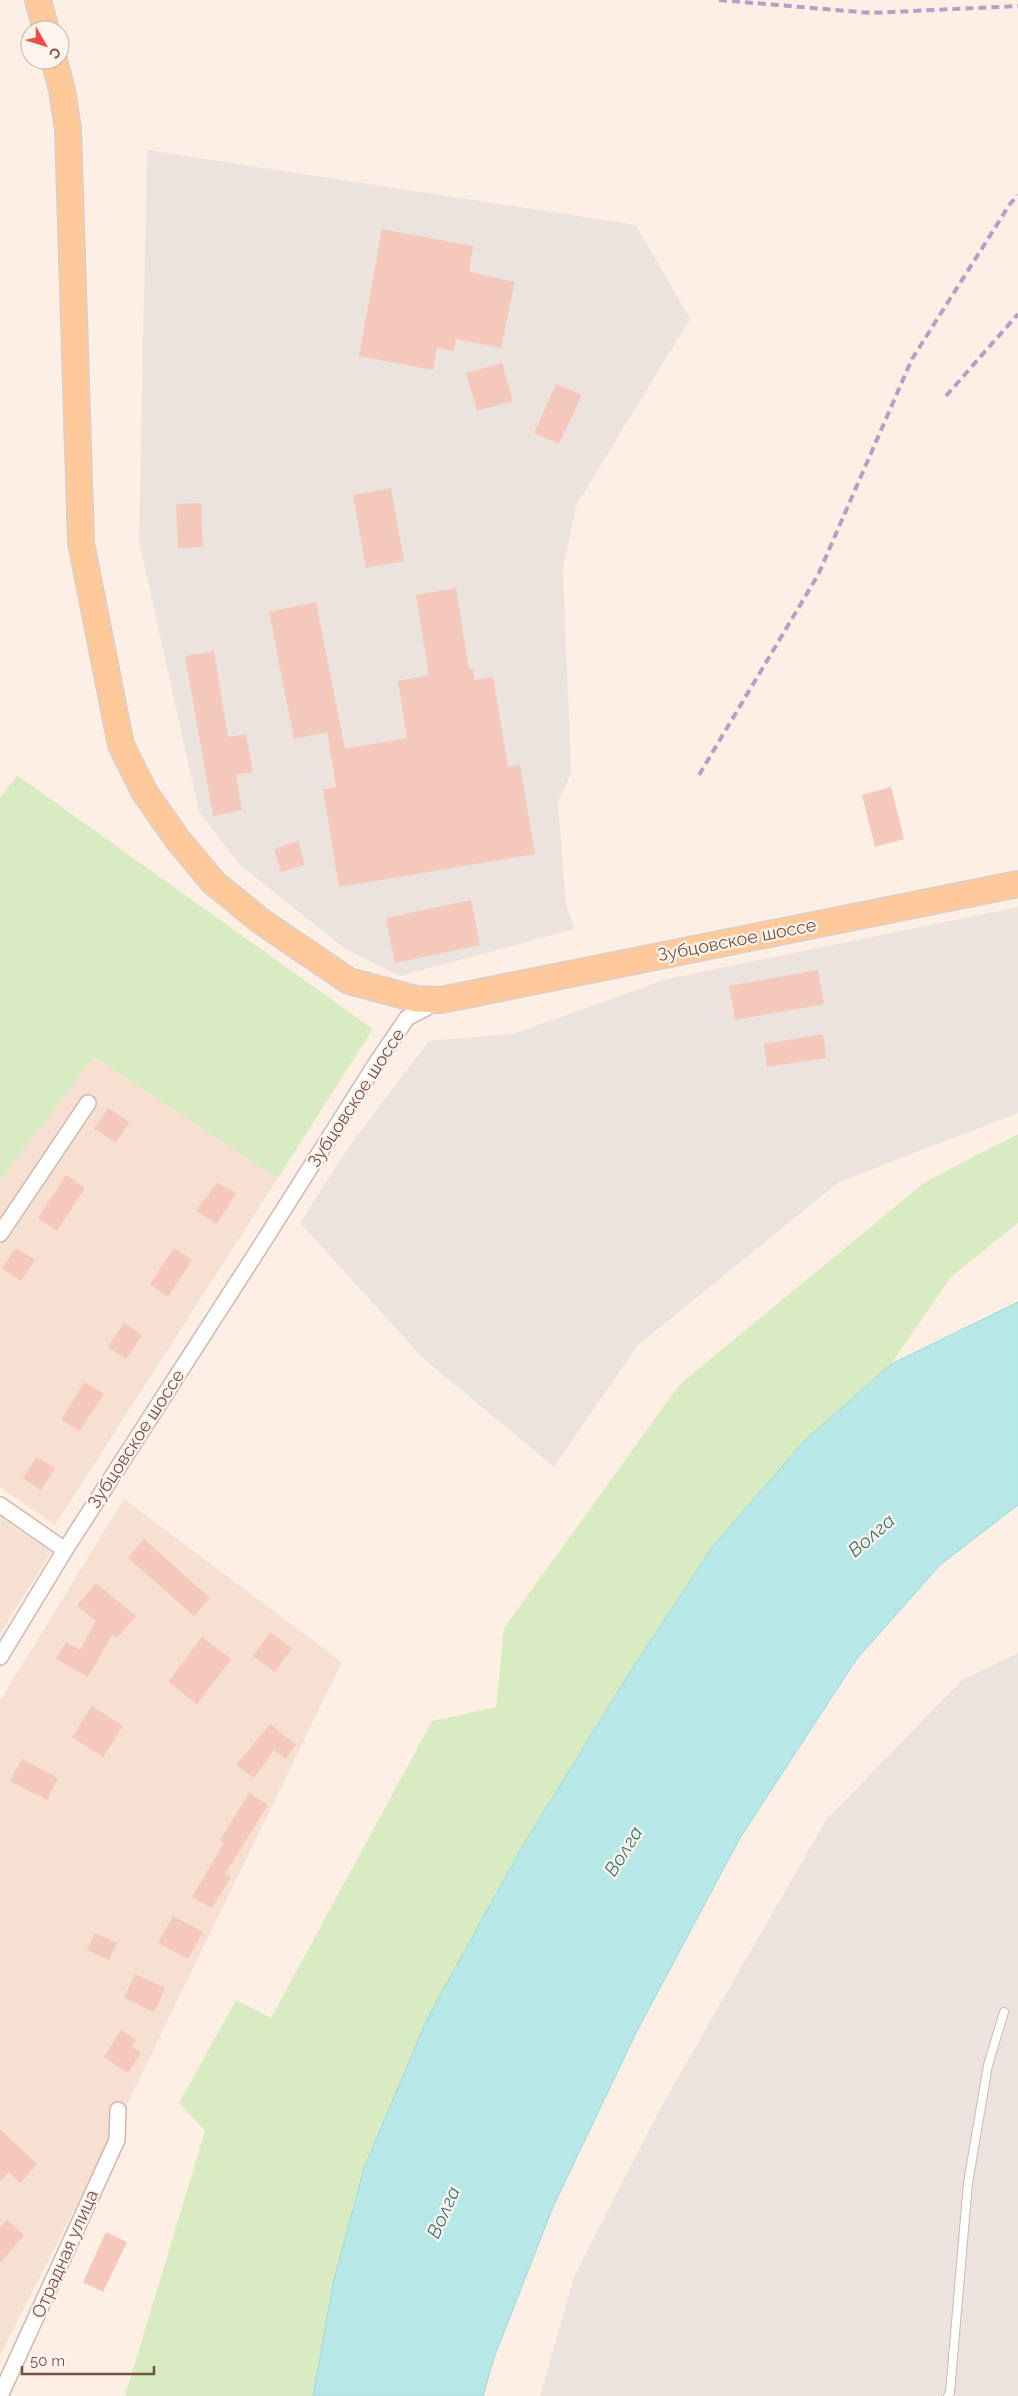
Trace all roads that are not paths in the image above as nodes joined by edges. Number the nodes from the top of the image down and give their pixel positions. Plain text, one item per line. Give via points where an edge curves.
1 (38, 0) edge
2 (43, 20) edge
3 (57, 70) edge
4 (1018, 884) edge
5 (441, 1000) junction
6 (88, 1102) dead end
7 (0, 1234) edge
8 (0, 1505) edge
9 (65, 1550) junction
10 (0, 1657) edge
11 (1004, 2012) dead end
12 (118, 2110) dead end
13 (0, 2396) edge
14 (948, 2396) edge

1 - 2 main road
3 - 5 main road via 68,129 81,542 121,745 144,793 178,840 214,883 262,922 349,981 416,999
4 - 5 main road, Зубцовское шоссе
5 - 9 street, Зубцовское шоссе via 407,1018
6 - 7 street
8 - 9 street
9 - 10 street, Зубцовское шоссе
11 - 14 lane via 988,2065 968,2183
12 - 13 street, Отрадная улица via 117,2140

